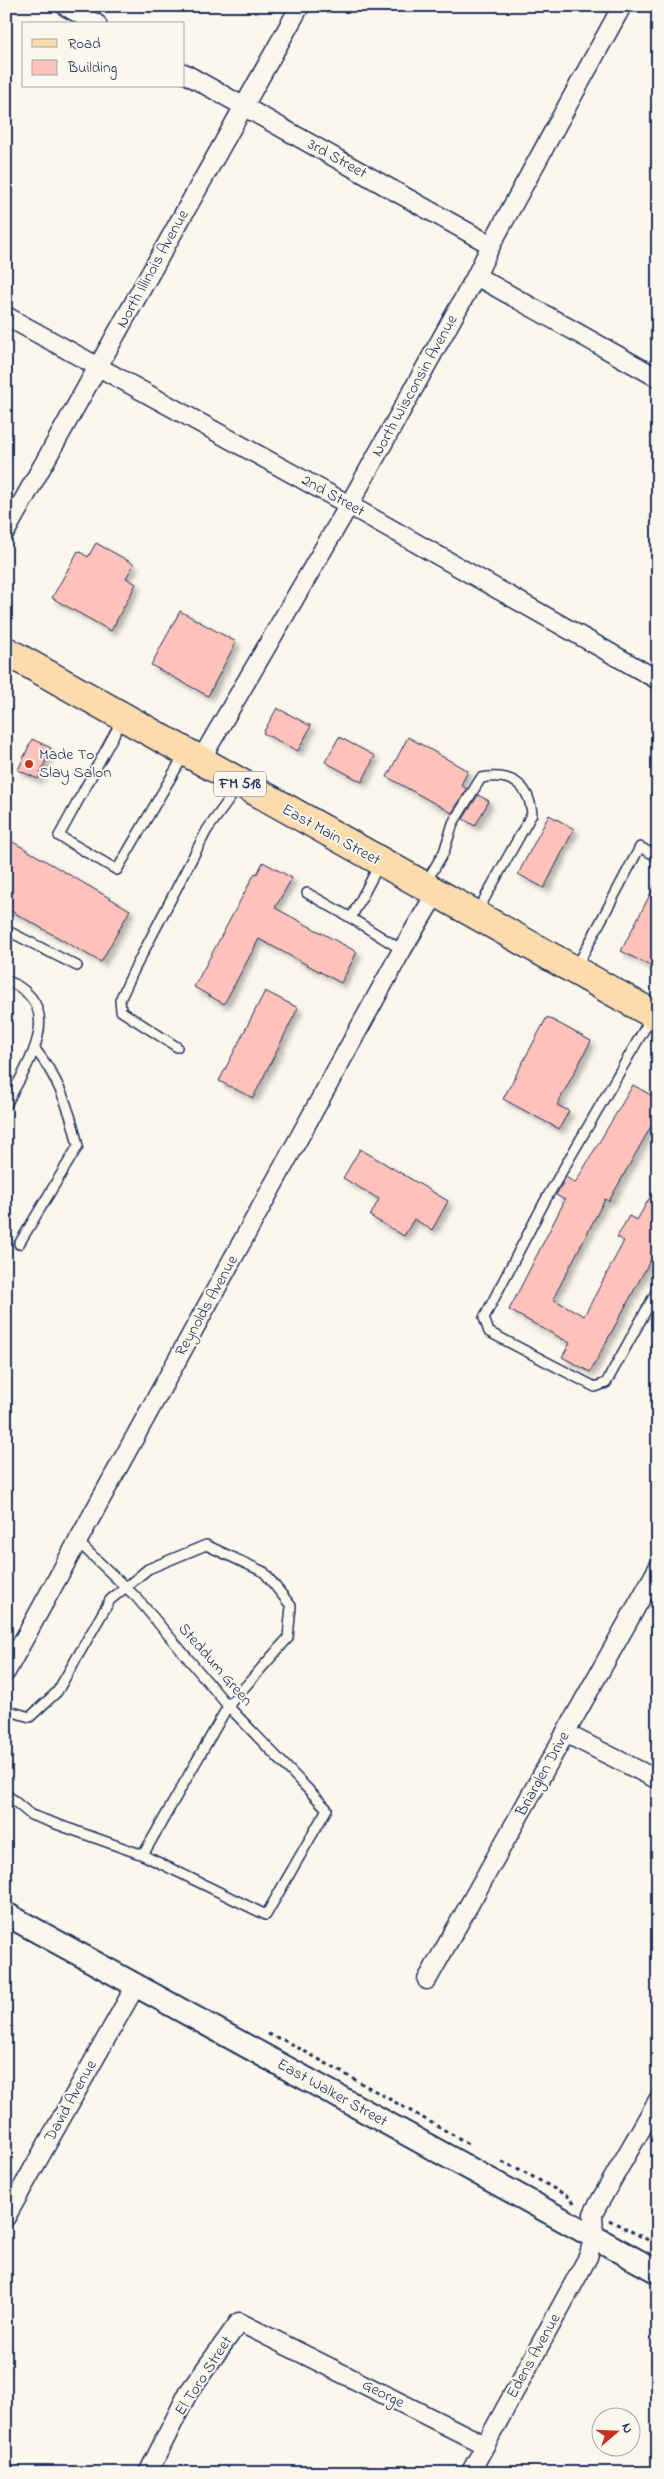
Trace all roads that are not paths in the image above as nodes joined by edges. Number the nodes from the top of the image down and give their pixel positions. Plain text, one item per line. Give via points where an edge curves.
1 (65, 6) edge
2 (300, 6) edge
3 (622, 6) edge
4 (93, 22) edge
5 (185, 74) edge
6 (244, 107) junction
7 (491, 245) junction
8 (476, 276) junction
9 (6, 316) edge
10 (98, 367) junction
11 (658, 378) edge
12 (349, 505) junction
13 (6, 531) edge
14 (6, 651) edge
15 (658, 680) edge
16 (123, 718) junction
17 (193, 757) junction
18 (241, 784) junction
19 (658, 857) edge
20 (380, 862) junction
21 (430, 889) junction
22 (307, 893) dead end
23 (475, 915) junction
24 (351, 918) junction
25 (6, 930) edge
26 (404, 945) junction
27 (77, 966) dead end
28 (575, 970) junction
29 (6, 980) edge
30 (655, 1015) edge
31 (177, 1047) dead end
32 (35, 1049) junction
33 (6, 1105) edge
34 (20, 1244) dead end
35 (658, 1289) edge
36 (78, 1542) junction
37 (658, 1568) edge
38 (126, 1587) junction
39 (6, 1672) edge
40 (228, 1706) junction
41 (6, 1710) edge
42 (565, 1733) junction
43 (658, 1780) edge
44 (6, 1794) edge
45 (143, 1855) junction
46 (6, 1914) edge
47 (427, 1980) dead end
48 (136, 1985) junction
49 (658, 2100) edge
50 (6, 2217) edge
51 (594, 2237) junction
52 (658, 2272) edge
53 (281, 2343) joint
54 (485, 2446) junction
55 (148, 2473) edge
56 (470, 2473) edge

1 - 4 street
2 - 6 street, North Illinois Avenue
3 - 7 street, North Wisconsin Avenue
5 - 6 street, 3rd Street
6 - 7 street, 3rd Street
6 - 10 street, North Illinois Avenue
7 - 8 street, North Wisconsin Avenue
8 - 11 street
8 - 12 street, North Wisconsin Avenue
9 - 10 street, 2nd Street
10 - 12 street, 2nd Street
10 - 13 street, North Illinois Avenue
12 - 15 street, 2nd Street
12 - 17 street, North Wisconsin Avenue
14 - 16 main road, East Main Street / FM 518
16 - 17 main road, East Main Street / FM 518
16 - 17 lane via 59,836 117,870
17 - 18 main road, East Main Street / FM 518
18 - 20 main road, East Main Street / FM 518
18 - 31 lane via 208,830 120,1000 120,1011
19 - 28 lane via 640,847
20 - 21 main road, East Main Street / FM 518
20 - 24 lane
21 - 23 main road, East Main Street / FM 518
21 - 23 lane via 453,823 481,778 508,778 526,789 532,814
21 - 26 street, Reynolds Avenue
22 - 24 lane
23 - 28 main road, East Main Street / FM 518
24 - 26 lane
25 - 27 lane
26 - 36 street, Reynolds Avenue
28 - 30 main road, East Main Street / FM 518
29 - 32 lane via 30,994 41,1012
30 - 35 lane via 546,1199 484,1318 489,1332 595,1388 606,1383
32 - 33 lane
32 - 34 lane via 59,1088 78,1146
36 - 38 lane, Steddum Green
36 - 39 street, Reynolds Avenue
37 - 42 street, Briarglen Drive
38 - 40 lane, Steddum Green
38 - 40 lane via 148,1569 206,1545 264,1572 291,1606 288,1638
38 - 41 lane via 110,1600 57,1692 30,1717
40 - 45 lane
40 - 45 lane, Steddum Green via 327,1809 266,1915
42 - 43 street
42 - 47 street, Briarglen Drive
44 - 45 lane via 31,1815
46 - 48 street, East Walker Street
48 - 50 street, David Avenue
48 - 51 street, East Walker Street
49 - 51 street, Edens Avenue via 594,2214
51 - 52 street, East Walker Street
51 - 54 street, Edens Avenue via 588,2257
53 - 54 street, George
53 - 55 street, El Toro Street via 239,2322 188,2393
54 - 56 street, Edens Avenue

